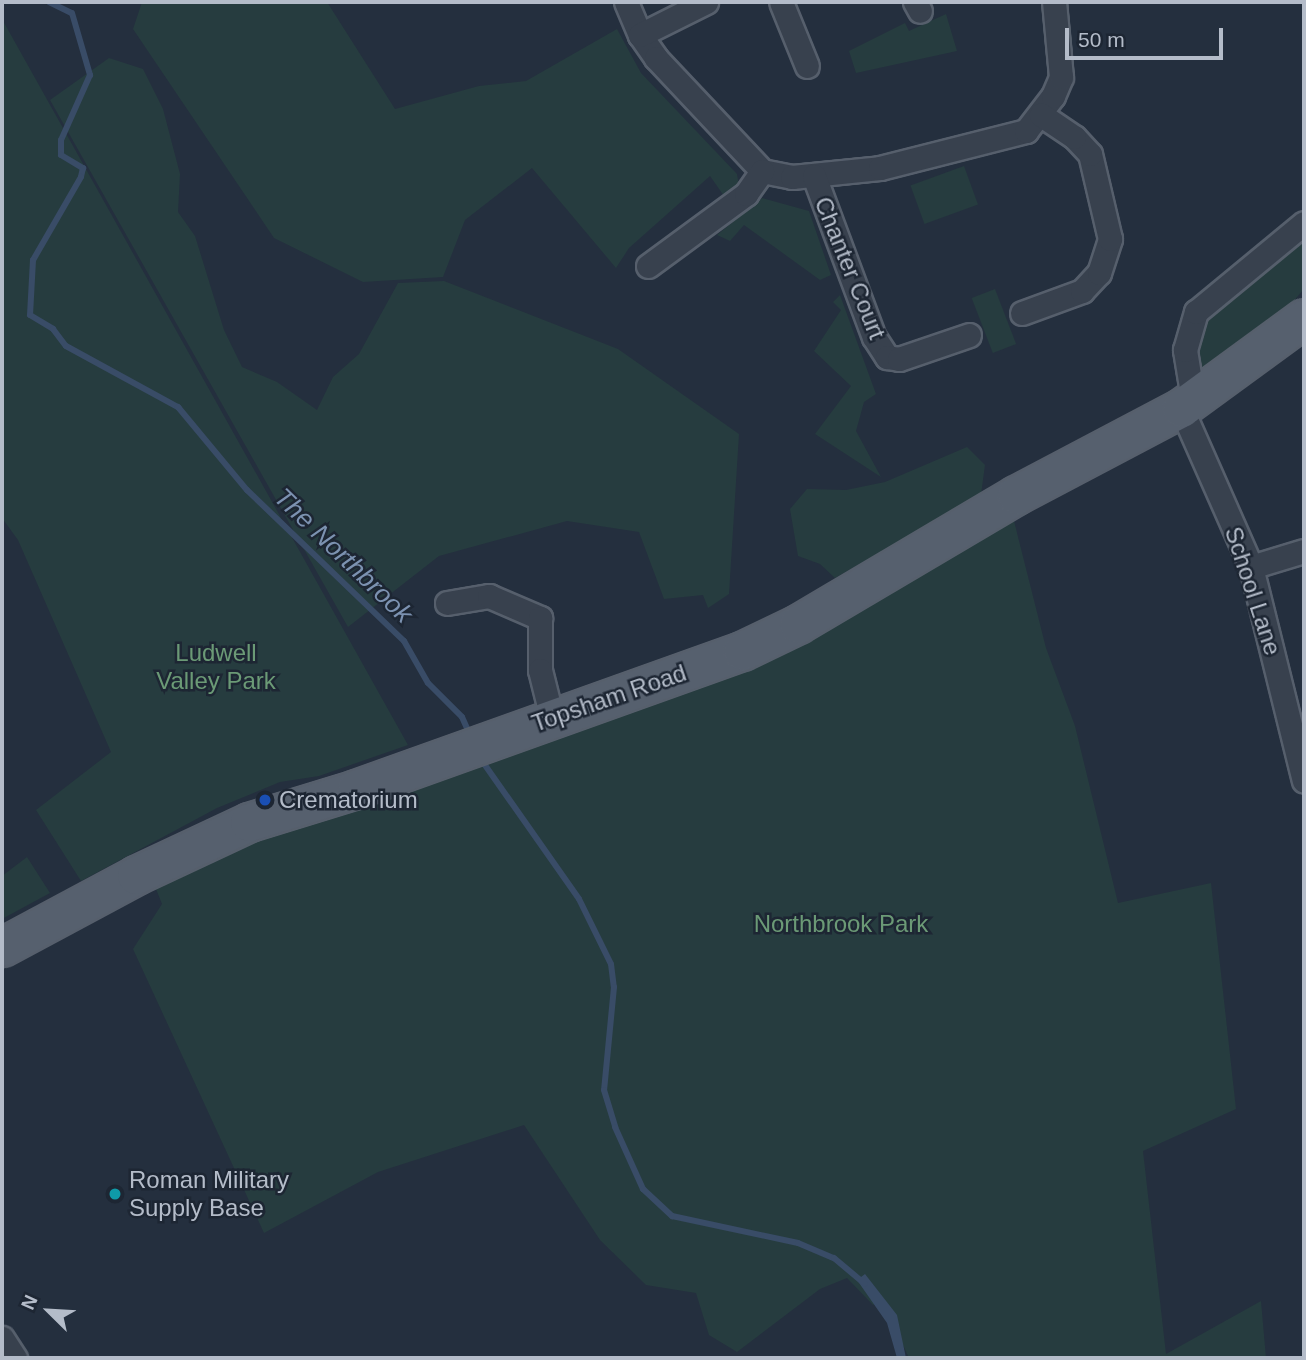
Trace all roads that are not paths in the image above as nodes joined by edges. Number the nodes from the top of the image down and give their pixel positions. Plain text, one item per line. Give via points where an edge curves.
1 (706, 2) edge
2 (781, 2) edge
3 (1054, 2) edge
4 (633, 20) edge
5 (807, 66) dead end
6 (1041, 115) junction
7 (762, 171) junction
8 (814, 176) junction
9 (1304, 223) edge
10 (648, 266) dead end
11 (1022, 313) dead end
12 (1304, 318) edge
13 (969, 335) dead end
14 (1187, 403) junction
15 (1304, 551) edge
16 (1251, 567) junction
17 (447, 603) dead end
18 (552, 718) junction
19 (1304, 781) edge
20 (2, 947) edge
21 (2, 1338) edge
22 (15, 1358) edge

1 - 4 street
2 - 5 street
3 - 6 street via 1063,64
4 - 7 street
6 - 8 street via 1026,131 987,143 880,168
6 - 11 street via 1090,154 1111,239 1099,273 1082,291
7 - 8 street
7 - 10 street via 746,194
8 - 13 street, Chanter Court via 874,337 887,357 899,359
9 - 14 street via 1196,312 1185,349
12 - 14 main road, Topsham Road
14 - 16 street, School Lane
14 - 18 main road, Topsham Road via 1016,495 798,624 742,651
15 - 16 street
16 - 19 street, School Lane
17 - 18 street via 489,596 540,618 540,670
18 - 20 main road, Topsham Road via 248,822
21 - 22 street

